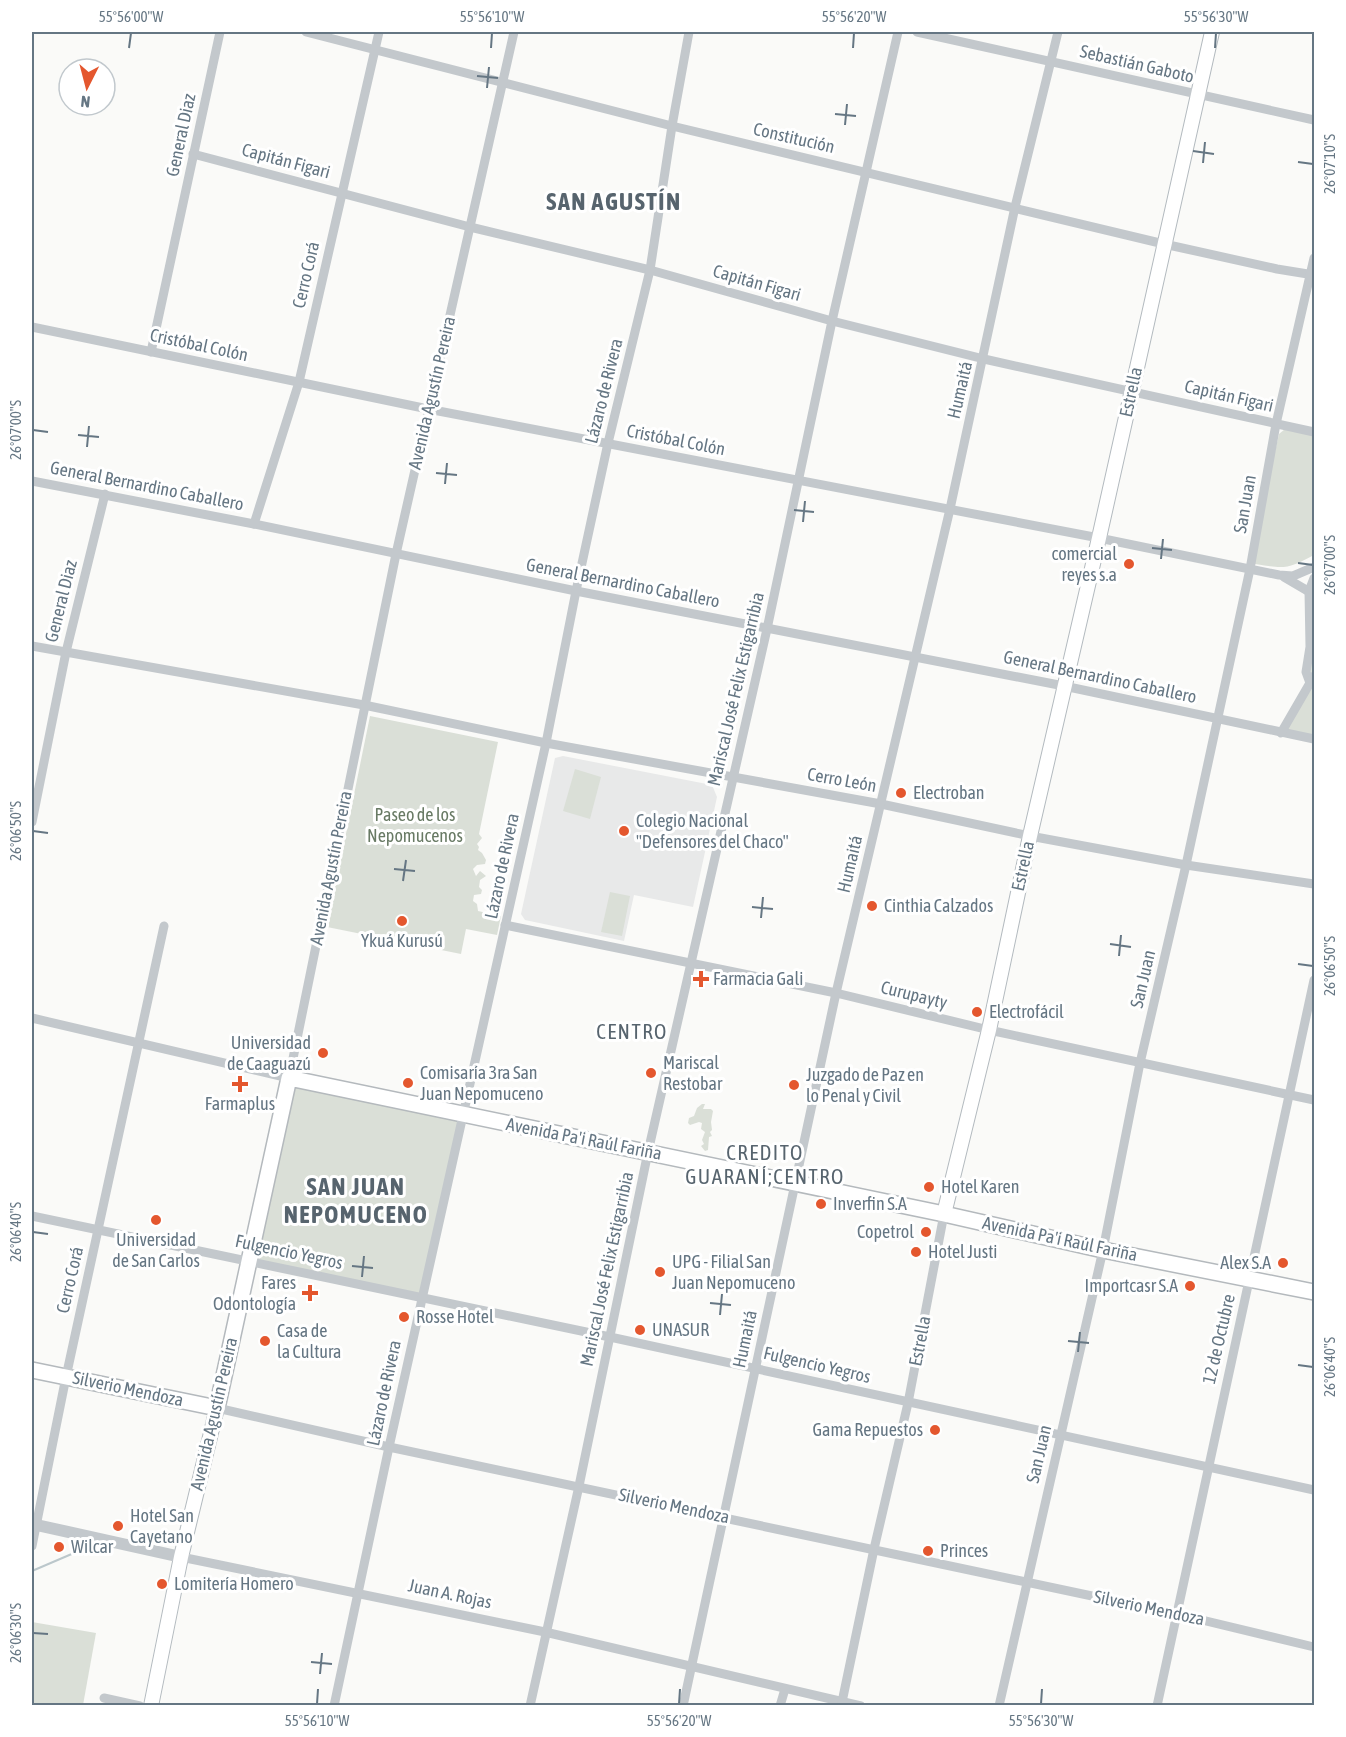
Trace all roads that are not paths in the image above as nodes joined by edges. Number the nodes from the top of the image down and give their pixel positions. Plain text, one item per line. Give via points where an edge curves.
1 (220, 32) edge
2 (306, 32) edge
3 (379, 32) edge
4 (514, 32) edge
5 (689, 32) edge
6 (898, 32) edge
7 (917, 32) edge
8 (1058, 32) edge
9 (1212, 32) edge
10 (376, 49) junction
11 (1051, 62) junction
12 (502, 81) junction
13 (1198, 95) junction
14 (1314, 120) edge
15 (672, 126) junction
16 (194, 154) junction
17 (866, 172) junction
18 (342, 193) junction
19 (1015, 207) junction
20 (470, 227) junction
21 (1164, 244) junction
22 (1314, 258) edge
23 (650, 270) junction
24 (1312, 280) edge
25 (832, 321) junction
26 (32, 327) edge
27 (151, 352) junction
28 (984, 359) junction
29 (299, 382) junction
30 (1131, 391) junction
31 (428, 409) junction
32 (1276, 424) junction
33 (1314, 432) edge
34 (608, 443) junction
35 (797, 480) junction
36 (32, 481) edge
37 (105, 494) junction
38 (950, 509) junction
39 (254, 524) junction
40 (1099, 538) junction
41 (396, 554) junction
42 (1314, 567) edge
43 (1250, 569) junction
44 (1279, 575) junction
45 (1314, 578) edge
46 (576, 591) junction
47 (1312, 593) edge
48 (768, 629) junction
49 (32, 646) edge
50 (66, 652) junction
51 (915, 657) junction
52 (1312, 679) edge
53 (1064, 686) junction
54 (364, 705) junction
55 (1218, 718) junction
56 (1281, 733) junction
57 (1314, 739) edge
58 (546, 743) junction
59 (733, 777) junction
60 (881, 804) junction
61 (32, 822) edge
62 (1030, 836) junction
63 (1186, 865) junction
64 (1314, 884) edge
65 (506, 925) junction
66 (164, 926) dead end
67 (691, 962) junction
68 (1314, 980) edge
69 (836, 993) junction
70 (32, 1018) edge
71 (989, 1030) junction
72 (139, 1043) junction
73 (1140, 1063) junction
74 (289, 1078) junction
75 (1290, 1094) junction
76 (1314, 1100) edge
77 (464, 1115) junction
78 (648, 1152) junction
79 (795, 1183) junction
80 (944, 1214) junction
81 (32, 1216) edge
82 (99, 1229) junction
83 (1103, 1250) junction
84 (248, 1260) junction
85 (1250, 1279) junction
86 (1314, 1292) edge
87 (421, 1298) junction
88 (610, 1337) junction
89 (756, 1368) junction
90 (32, 1370) edge
91 (66, 1377) junction
92 (908, 1403) junction
93 (217, 1408) junction
94 (1061, 1435) junction
95 (388, 1446) junction
96 (1208, 1467) junction
97 (579, 1486) junction
98 (1314, 1490) edge
99 (725, 1517) junction
100 (34, 1525) edge
101 (32, 1546) edge
102 (874, 1549) junction
103 (181, 1557) junction
104 (1026, 1583) junction
105 (358, 1594) junction
106 (1178, 1614) junction
107 (545, 1632) junction
108 (1314, 1647) edge
109 (692, 1666) junction
110 (785, 1689) junction
111 (104, 1698) dead end
112 (842, 1702) junction
113 (140, 1706) edge
114 (151, 1706) edge
115 (334, 1706) edge
116 (530, 1706) edge
117 (683, 1706) edge
118 (780, 1706) edge
119 (861, 1706) edge
120 (999, 1706) edge
121 (1157, 1706) edge

1 - 16 street, General Diaz
2 - 10 street, Constitución
3 - 10 street, Cerro Corá
4 - 12 street, Avenida Agustín Pereira
5 - 15 street, Lázaro de Rivera
6 - 17 street, Mariscal José Felix Estigarribia
7 - 11 street, Sebastián Gaboto
8 - 11 street, Humaitá
9 - 13 main road, Estrella
10 - 12 street, Constitución
10 - 18 street, Cerro Corá
11 - 13 street, Sebastián Gaboto
11 - 19 street, Humaitá
12 - 15 street, Constitución
12 - 20 street, Avenida Agustín Pereira
13 - 14 street, Sebastián Gaboto
13 - 21 main road, Estrella
15 - 17 street, Constitución
15 - 23 street, Lázaro de Rivera
16 - 18 street, Capitán Figari
16 - 27 street, General Diaz
17 - 19 street, Constitución
17 - 25 street, Mariscal José Felix Estigarribia
18 - 20 street, Capitán Figari
18 - 29 street, Cerro Corá
19 - 21 street, Constitución
19 - 28 street, Humaitá
20 - 23 street, Capitán Figari
20 - 31 street, Avenida Agustín Pereira
21 - 24 street, Constitución
21 - 30 main road, Estrella
22 - 24 street, San Juan
23 - 25 street, Capitán Figari
23 - 34 street, Lázaro de Rivera
24 - 32 street, San Juan
25 - 28 street, Capitán Figari
25 - 35 street, Mariscal José Felix Estigarribia
26 - 27 street, Cristóbal Colón
27 - 29 street, Cristóbal Colón
28 - 30 street, Capitán Figari
28 - 38 street, Humaitá
29 - 31 street, Cristóbal Colón
29 - 39 street, Cerro Corá
30 - 32 street, Capitán Figari
30 - 40 main road, Estrella
31 - 34 street, Cristóbal Colón
31 - 41 street, Avenida Agustín Pereira
32 - 33 street, Capitán Figari
32 - 43 street, San Juan
34 - 35 street, Cristóbal Colón
34 - 46 street, Lázaro de Rivera
35 - 38 street, Cristóbal Colón
35 - 48 street, Mariscal José Felix Estigarribia
36 - 37 street, General Bernardino Caballero
37 - 39 street, General Bernardino Caballero
37 - 50 street, General Diaz
38 - 40 street, Cristóbal Colón
38 - 51 street, Humaitá
39 - 41 street, General Bernardino Caballero
40 - 43 street, Cristóbal Colón
40 - 53 main road, Estrella
41 - 46 street, General Bernardino Caballero
41 - 54 street, Avenida Agustín Pereira
42 - 44 street via 1293,576
43 - 44 street, Cristóbal Colón
43 - 55 street, San Juan
44 - 47 street
45 - 47 street
46 - 48 street, General Bernardino Caballero
46 - 58 street, Lázaro de Rivera
47 - 52 street via 1306,672
48 - 51 street, General Bernardino Caballero
48 - 59 street, Mariscal José Felix Estigarribia
49 - 50 street, Cerro León
50 - 54 street, Cerro León
50 - 61 street, General Diaz
51 - 53 street, General Bernardino Caballero
51 - 60 street, Humaitá
52 - 56 street
53 - 55 street, General Bernardino Caballero
53 - 62 main road, Estrella
54 - 58 street, Cerro León
54 - 74 street, Avenida Agustín Pereira
55 - 56 street, General Bernardino Caballero
55 - 63 street, San Juan
56 - 57 street, General Bernardino Caballero
58 - 59 street, Cerro León
58 - 65 street, Lázaro de Rivera
59 - 60 street, Cerro León
59 - 67 street, Mariscal José Felix Estigarribia
60 - 62 street, Cerro León
60 - 69 street, Humaitá
62 - 63 street, Cerro León
62 - 71 main road, Estrella
63 - 64 street, Cerro León
63 - 73 street, San Juan
65 - 67 street, Curupayty
65 - 77 street, Lázaro de Rivera
66 - 72 street, Cerro Corá
67 - 69 street, Curupayty
67 - 78 street, Mariscal José Felix Estigarribia
68 - 75 street, 12 de Octubre
69 - 71 street, Curupayty
69 - 79 street, Humaitá
70 - 72 street, Avenida Pa'i Raúl Fariña
71 - 73 street, Curupayty
71 - 80 main road, Estrella
72 - 74 street, Avenida Pa'i Raúl Fariña
72 - 82 street, Cerro Corá
73 - 75 street, Curupayty
73 - 83 street, San Juan
74 - 77 highway, Avenida Pa'i Raúl Fariña
74 - 84 highway, Avenida Agustín Pereira
75 - 76 street, Curupayty
75 - 85 street, 12 de Octubre
77 - 78 highway, Avenida Pa'i Raúl Fariña
77 - 87 street, Lázaro de Rivera
78 - 79 highway, Avenida Pa'i Raúl Fariña
78 - 88 street, Mariscal José Felix Estigarribia
79 - 80 highway, Avenida Pa'i Raúl Fariña
79 - 89 street, Humaitá
80 - 83 highway, Avenida Pa'i Raúl Fariña
80 - 92 street, Estrella
81 - 82 street, Fulgencio Yegros
82 - 84 street, Fulgencio Yegros
82 - 91 street, Cerro Corá
83 - 85 highway, Avenida Pa'i Raúl Fariña
83 - 94 street, San Juan
84 - 87 street, Fulgencio Yegros
84 - 93 highway, Avenida Agustín Pereira
85 - 86 highway, Avenida Pa'i Raúl Fariña
85 - 96 street, 12 de Octubre
87 - 88 street, Fulgencio Yegros
87 - 95 street, Lázaro de Rivera
88 - 89 street, Fulgencio Yegros
88 - 97 street, Mariscal José Felix Estigarribia
89 - 92 street, Fulgencio Yegros
89 - 99 street, Humaitá
90 - 91 highway, Silverio Mendoza
91 - 93 highway, Silverio Mendoza
91 - 100 street, Cerro Corá
92 - 94 street, Fulgencio Yegros
92 - 102 street, Estrella
93 - 95 street, Silverio Mendoza
93 - 103 main road, Avenida Agustín Pereira
94 - 96 street, Fulgencio Yegros
94 - 104 street, San Juan
95 - 97 street, Silverio Mendoza
95 - 105 street, Lázaro de Rivera
96 - 98 street, Fulgencio Yegros
96 - 106 street, 12 de Octubre
97 - 99 street, Silverio Mendoza
97 - 107 street, Mariscal José Felix Estigarribia
99 - 102 street, Silverio Mendoza
99 - 109 street, Humaitá
100 - 101 street, Cerro Corá
100 - 103 street, Juan A. Rojas
102 - 104 street, Silverio Mendoza
102 - 112 street, Estrella
103 - 105 street, Juan A. Rojas
103 - 114 main road, Avenida Agustín Pereira
104 - 106 street, Silverio Mendoza
104 - 120 street, San Juan
105 - 107 street, Juan A. Rojas
105 - 115 street, Lázaro de Rivera
106 - 108 street, Silverio Mendoza
106 - 121 street, 12 de Octubre
107 - 109 street, Juan A. Rojas
107 - 116 street, Mariscal José Felix Estigarribia
109 - 110 street, Juan A. Rojas
109 - 117 street, Humaitá
110 - 112 street, Juan A. Rojas
110 - 118 street
111 - 113 street
112 - 119 street, Juan A. Rojas

